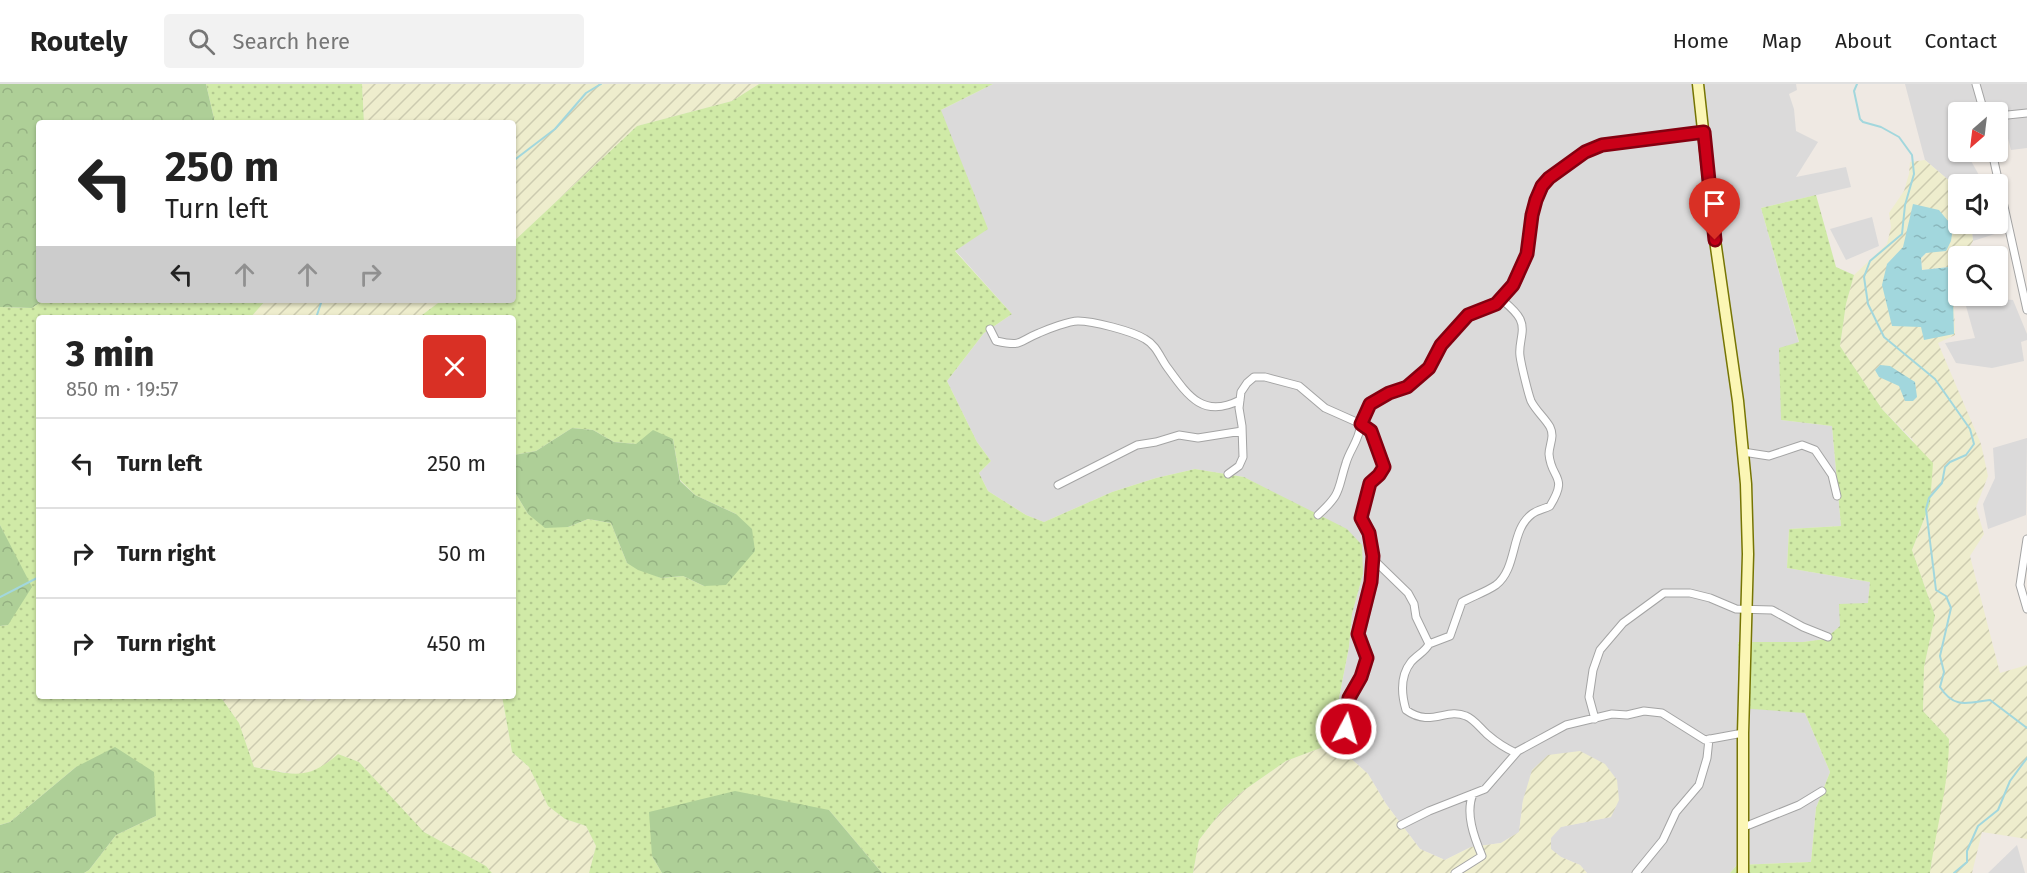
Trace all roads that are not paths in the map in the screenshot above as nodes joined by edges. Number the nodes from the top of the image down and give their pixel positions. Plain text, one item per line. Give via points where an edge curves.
1 (1698, 84) edge
2 (1976, 84) edge
3 (1981, 102) edge
4 (2027, 113) edge
5 (2008, 115) edge
6 (1704, 132) junction
7 (1994, 162) edge
8 (1502, 299) junction
9 (2027, 306) edge
10 (990, 329) dead end
11 (1240, 400) junction
12 (1361, 424) junction
13 (1242, 432) junction
14 (1743, 452) junction
15 (1228, 474) dead end
16 (1058, 485) dead end
17 (1838, 496) dead end
18 (1318, 515) dead end
19 (2027, 539) edge
20 (1373, 559) junction
21 (2024, 584) edge
22 (1746, 609) junction
23 (2027, 609) edge
24 (1828, 637) dead end
25 (1429, 644) junction
26 (1595, 719) junction
27 (1743, 733) junction
28 (1709, 740) junction
29 (1337, 746) dead end
30 (1516, 753) junction
31 (1822, 791) dead end
32 (1473, 794) junction
33 (1401, 825) dead end
34 (1744, 827) junction
35 (1455, 873) edge
36 (1636, 873) edge
37 (1743, 873) edge

1 - 6 main road
2 - 3 street
4 - 5 street
6 - 8 street via 1602,145 1558,171 1542,186 1532,215 1523,267
6 - 14 main road
7 - 9 street
8 - 12 street via 1468,315 1441,345 1429,368 1407,387 1370,404
8 - 25 street via 1521,321 1520,357 1531,401 1551,429 1549,453 1559,486 1550,506 1533,513 1522,524 1503,577 1496,585 1462,602 1450,636
10 - 11 street via 996,341 1015,345 1076,321 1125,331 1146,339 1197,402 1218,408
11 - 12 street via 1247,383 1254,377 1265,377 1299,386 1324,408
11 - 13 street
12 - 18 street via 1340,489
12 - 20 street via 1371,431 1384,467 1370,483 1361,518 1369,533
13 - 15 street via 1243,457
13 - 16 street via 1198,438 1179,435 1137,445
14 - 17 street via 1769,456 1802,446 1815,450 1832,475
14 - 22 main road via 1748,520
19 - 21 street
20 - 25 street via 1408,593
20 - 29 street via 1358,634 1367,658 1349,698 1346,729
21 - 23 street
22 - 24 street via 1772,610
22 - 26 street via 1690,593 1664,593 1647,604 1623,623 1600,650 1589,697
22 - 27 main road
25 - 30 street via 1404,673 1402,693 1406,710 1429,718 1466,716
26 - 28 street via 1644,711 1662,713
26 - 30 street via 1566,725
27 - 28 street
27 - 34 main road
28 - 36 street via 1699,785
30 - 32 street via 1485,789
31 - 34 street via 1799,805
32 - 33 street
32 - 35 street via 1468,806 1482,856
34 - 37 main road

